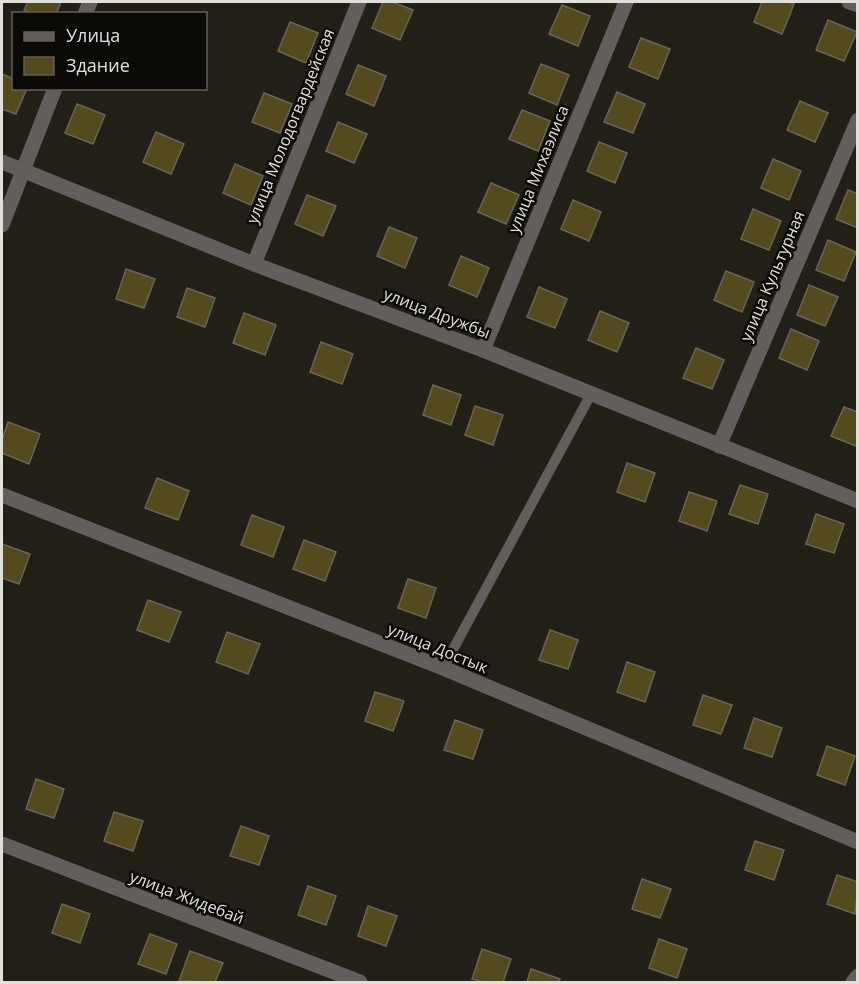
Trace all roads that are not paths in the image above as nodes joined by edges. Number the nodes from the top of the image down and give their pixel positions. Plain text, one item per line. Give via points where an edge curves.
1 (359, 2) edge
2 (626, 2) edge
3 (849, 2) edge
4 (858, 5) edge
5 (54, 90) edge
6 (858, 120) edge
7 (2, 162) edge
8 (23, 171) junction
9 (2, 225) edge
10 (254, 264) junction
11 (483, 350) junction
12 (591, 394) junction
13 (719, 446) junction
14 (2, 495) edge
15 (858, 501) edge
16 (443, 668) junction
17 (858, 842) edge
18 (2, 844) edge
19 (858, 976) edge
20 (360, 982) edge
21 (853, 982) edge

1 - 10 street, улица Молодогвардейская
2 - 11 street, улица Михаэлиса
3 - 4 street
5 - 8 street
6 - 13 street, улица Культурная
7 - 8 street, улица Дружбы
8 - 9 street
8 - 10 street, улица Дружбы
10 - 11 street, улица Дружбы
11 - 12 street, улица Дружбы
12 - 13 street, улица Дружбы
12 - 16 lane
13 - 15 street, улица Дружбы
14 - 16 street, улица Достык
16 - 17 street, улица Достык
18 - 20 street, улица Жидебай
19 - 21 street

